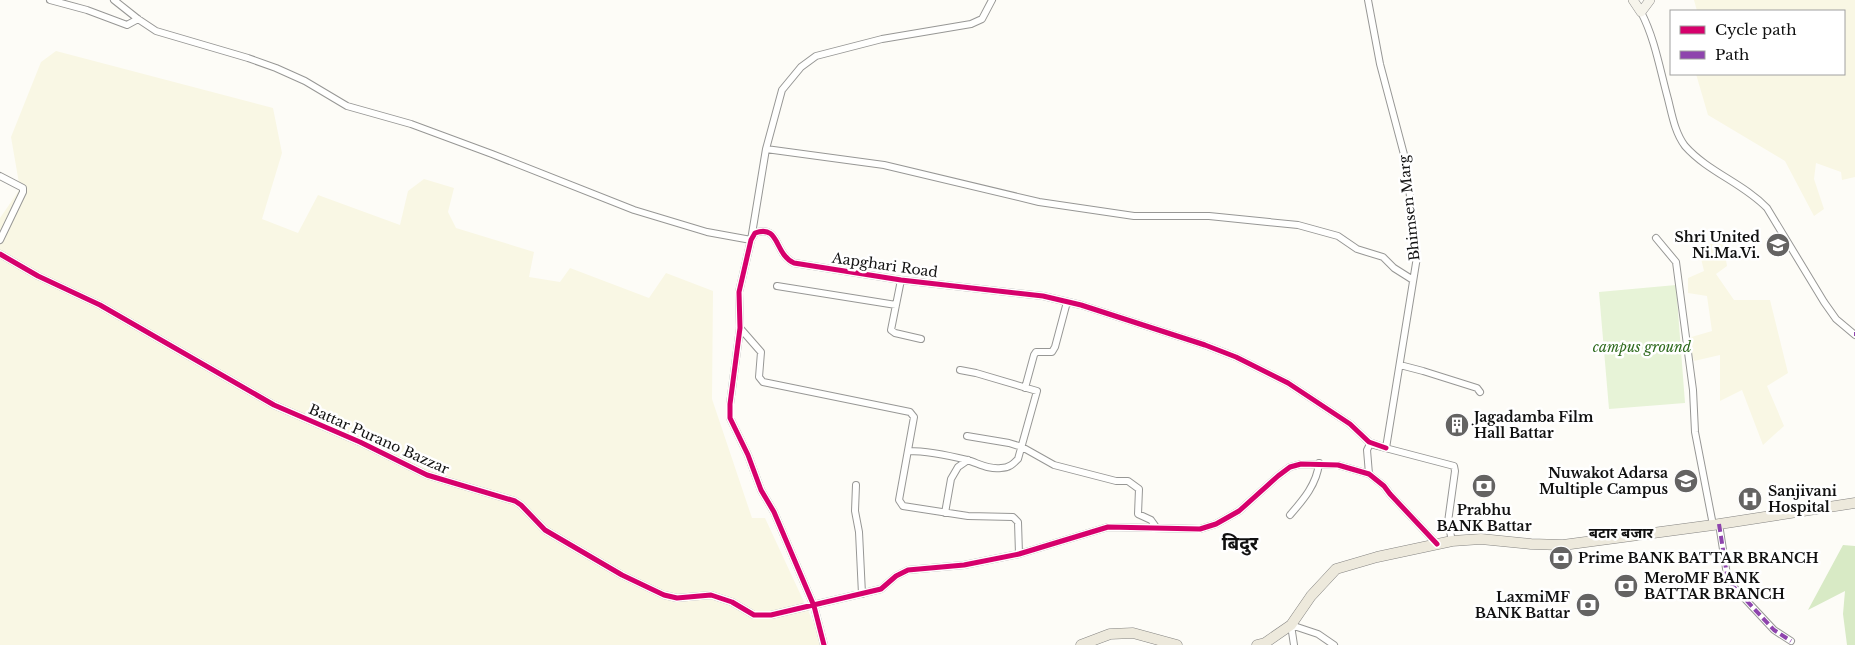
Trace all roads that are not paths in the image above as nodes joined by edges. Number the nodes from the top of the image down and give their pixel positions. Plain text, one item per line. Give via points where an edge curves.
1 (50, 0) edge
2 (114, 0) edge
3 (992, 0) edge
4 (1368, 0) edge
5 (1633, 0) edge
6 (1650, 0) edge
7 (1641, 12) junction
8 (138, 19) junction
9 (766, 149) junction
10 (0, 176) edge
11 (1656, 238) dead end
12 (0, 240) edge
13 (751, 240) junction
14 (0, 254) edge
15 (901, 280) junction
16 (1412, 280) junction
17 (777, 286) dead end
18 (1067, 302) junction
19 (896, 305) junction
20 (740, 328) junction
21 (1855, 334) edge
22 (921, 339) dead end
23 (1400, 365) junction
24 (960, 370) dead end
25 (1025, 388) junction
26 (1480, 392) dead end
27 (967, 436) dead end
28 (1022, 447) junction
29 (1386, 448) junction
30 (908, 450) junction
31 (968, 460) junction
32 (1320, 464) junction
33 (1369, 474) junction
34 (856, 485) dead end
35 (1855, 503) edge
36 (945, 513) junction
37 (1290, 515) dead end
38 (1716, 524) junction
39 (1156, 527) junction
40 (1452, 541) junction
41 (1437, 544) junction
42 (1018, 554) junction
43 (862, 594) junction
44 (814, 606) junction
45 (1291, 626) junction
46 (1791, 641) dead end
47 (824, 645) edge
48 (1081, 645) edge
49 (1177, 645) edge
50 (1257, 645) edge
51 (1294, 645) edge
52 (1334, 645) edge

1 - 8 street via 127,25
2 - 8 street
3 - 9 street via 982,19 971,24 902,34 816,56 801,67 782,90
4 - 16 street, Bhimsen Marg via 1380,64 1406,162 1417,257
5 - 7 street
6 - 7 street
7 - 21 street via 1650,30 1674,122 1684,144 1697,158 1757,197 1767,208 1824,302 1836,319
8 - 13 street via 156,31 276,68 347,106 411,124 634,210 707,232
9 - 13 street
9 - 16 street via 884,164 1039,202 1134,216 1209,216 1298,225 1338,236 1357,249 1384,257
10 - 12 street via 23,188 23,192
11 - 38 street via 1676,262 1694,390 1695,432
13 - 15 street, Aapghari Road via 755,233 765,231 774,236 784,257 794,263
13 - 20 street via 739,292
14 - 44 street, Battar Purano Bazzar via 100,305 274,406 360,442 427,475 521,505 545,530 622,575 664,595 677,598 711,595 732,602 754,615 771,615
15 - 18 street, Aapghari Road via 1043,296
15 - 19 street
16 - 23 street, Bhimsen Marg
17 - 19 street
18 - 25 street via 1055,347 1052,352 1036,352
18 - 29 street, Aapghari Road via 1236,357 1288,383 1350,424 1369,442
19 - 22 street via 891,330
20 - 30 street via 761,352 759,377 763,382 910,412 914,417
20 - 44 street via 730,418
23 - 26 street via 1478,388
23 - 29 street, Bhimsen Marg
24 - 25 street
25 - 28 street via 1037,391
27 - 28 street
28 - 31 street via 1018,459 1003,468
28 - 39 street via 1054,465 1134,484 1139,489 1138,514
29 - 33 street via 1370,444 1367,450
29 - 40 street via 1448,463 1455,468 1448,522
30 - 31 street
30 - 36 street via 899,500 903,506
31 - 36 street via 958,467 951,479
32 - 33 street, Battar Purano Bazzar via 1338,465
32 - 37 street via 1307,495
32 - 39 street, Battar Purano Bazzar via 1290,467 1239,511 1216,524 1200,529
33 - 41 street, Battar Purano Bazzar
34 - 43 street
35 - 38 main road
36 - 42 street via 1013,517 1016,519
38 - 40 main road via 1563,545 1481,538
38 - 46 street via 1732,585 1774,630
39 - 42 street, Battar Purano Bazzar via 1108,527
40 - 41 main road
41 - 45 main road via 1336,569 1311,596
42 - 43 street, Battar Purano Bazzar via 964,565 908,570 881,590
43 - 44 street, Battar Purano Bazzar
44 - 47 street
45 - 50 main road
45 - 51 street
45 - 52 street via 1318,634
48 - 49 main road via 1110,634 1134,633

